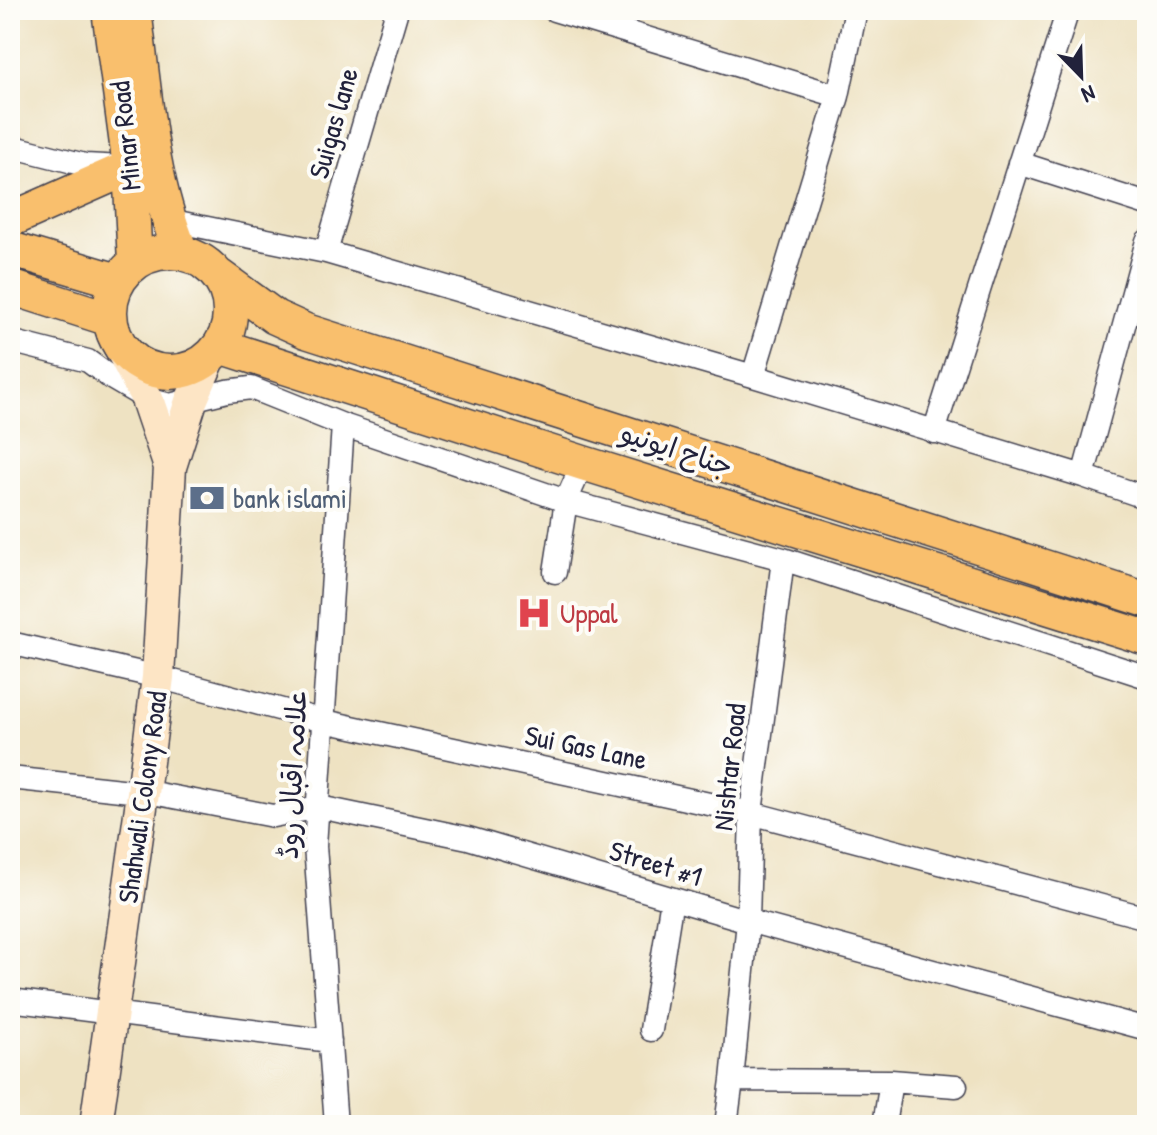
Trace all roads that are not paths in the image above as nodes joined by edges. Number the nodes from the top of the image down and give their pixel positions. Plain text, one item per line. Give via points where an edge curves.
1 (109, 10) edge
2 (134, 10) edge
3 (397, 10) edge
4 (554, 10) edge
5 (856, 10) edge
6 (1068, 10) edge
7 (838, 96) junction
8 (10, 146) edge
9 (1019, 163) junction
10 (130, 167) junction
11 (1147, 204) edge
12 (10, 220) edge
13 (168, 220) junction
14 (1147, 241) edge
15 (10, 249) edge
16 (181, 252) junction
17 (326, 252) junction
18 (126, 271) junction
19 (219, 276) junction
20 (10, 287) edge
21 (111, 326) junction
22 (10, 341) edge
23 (215, 352) junction
24 (753, 376) junction
25 (147, 399) junction
26 (191, 401) junction
27 (343, 425) junction
28 (934, 432) junction
29 (583, 463) junction
30 (170, 467) junction
31 (1083, 476) junction
32 (1147, 498) edge
33 (566, 501) junction
34 (783, 559) junction
35 (555, 572) dead end
36 (1017, 596) junction
37 (1147, 600) edge
38 (1008, 632) junction
39 (1147, 638) edge
40 (10, 643) edge
41 (158, 677) junction
42 (1147, 677) edge
43 (324, 721) junction
44 (10, 778) edge
45 (143, 793) junction
46 (319, 807) junction
47 (751, 813) junction
48 (672, 899) junction
49 (1147, 918) edge
50 (748, 921) junction
51 (10, 1000) edge
52 (112, 1014) junction
53 (1147, 1029) edge
54 (651, 1030) dead end
55 (330, 1041) junction
56 (732, 1080) junction
57 (891, 1081) junction
58 (956, 1086) dead end
59 (96, 1125) edge
60 (336, 1125) edge
61 (726, 1125) edge
62 (884, 1125) edge

1 - 10 main road, Minar Road
2 - 13 main road, Minar Road via 154,162
3 - 17 street, Suigas lane
4 - 7 street
5 - 7 street
6 - 9 street
7 - 24 street
8 - 10 street via 85,165
9 - 11 street
9 - 28 street
10 - 12 main road
10 - 18 main road, Minar Road
13 - 16 main road, Minar Road
13 - 17 street
14 - 31 street
15 - 18 main road
16 - 18 main road via 157,253
16 - 19 main road via 202,260
17 - 24 street
18 - 21 main road via 112,293
19 - 23 main road via 231,310
19 - 37 main road, جناح ایونیو via 275,317 306,331
20 - 21 main road
21 - 23 main road via 129,357 155,371 184,371
21 - 25 main road, Shahwali Colony Road
22 - 25 street via 88,361
23 - 26 main road, Shahwali Colony Road
23 - 29 main road, جناح ایونیو
24 - 28 street
25 - 26 street via 170,405
25 - 30 main road, Shahwali Colony Road
26 - 27 street via 251,388
26 - 30 main road, Shahwali Colony Road
27 - 33 street
27 - 43 street, علامہ اقبال روڈ
28 - 31 street
29 - 33 street
29 - 36 main road, جناح ایونیو
30 - 41 main road, Shahwali Colony Road
31 - 32 street
33 - 34 street
33 - 35 street
34 - 38 street
34 - 47 street, Nishtar Road
36 - 38 street
36 - 39 main road, جناح ایونیو
38 - 42 street
40 - 41 street, Sui Gas Lane
41 - 43 street, Sui Gas Lane
41 - 45 main road, Shahwali Colony Road
43 - 46 street, علامہ اقبال روڈ
43 - 47 street, Sui Gas Lane
44 - 45 street, Street #1
45 - 46 street, Street #1 via 273,816
45 - 52 main road, Shahwali Colony Road
46 - 48 street, Street #1 via 468,838
46 - 55 street, علامہ اقبال روڈ via 315,846
47 - 49 street, Sui Gas Lane
47 - 50 street, Nishtar Road
48 - 50 street, Street #1
48 - 54 street
50 - 53 street, Street #1
50 - 56 street, Nishtar Road
51 - 52 street
52 - 55 street
52 - 59 main road, Shahwali Colony Road
55 - 60 street, علامہ اقبال روڈ
56 - 57 street
56 - 61 street, Nishtar Road
57 - 58 street
57 - 62 street

